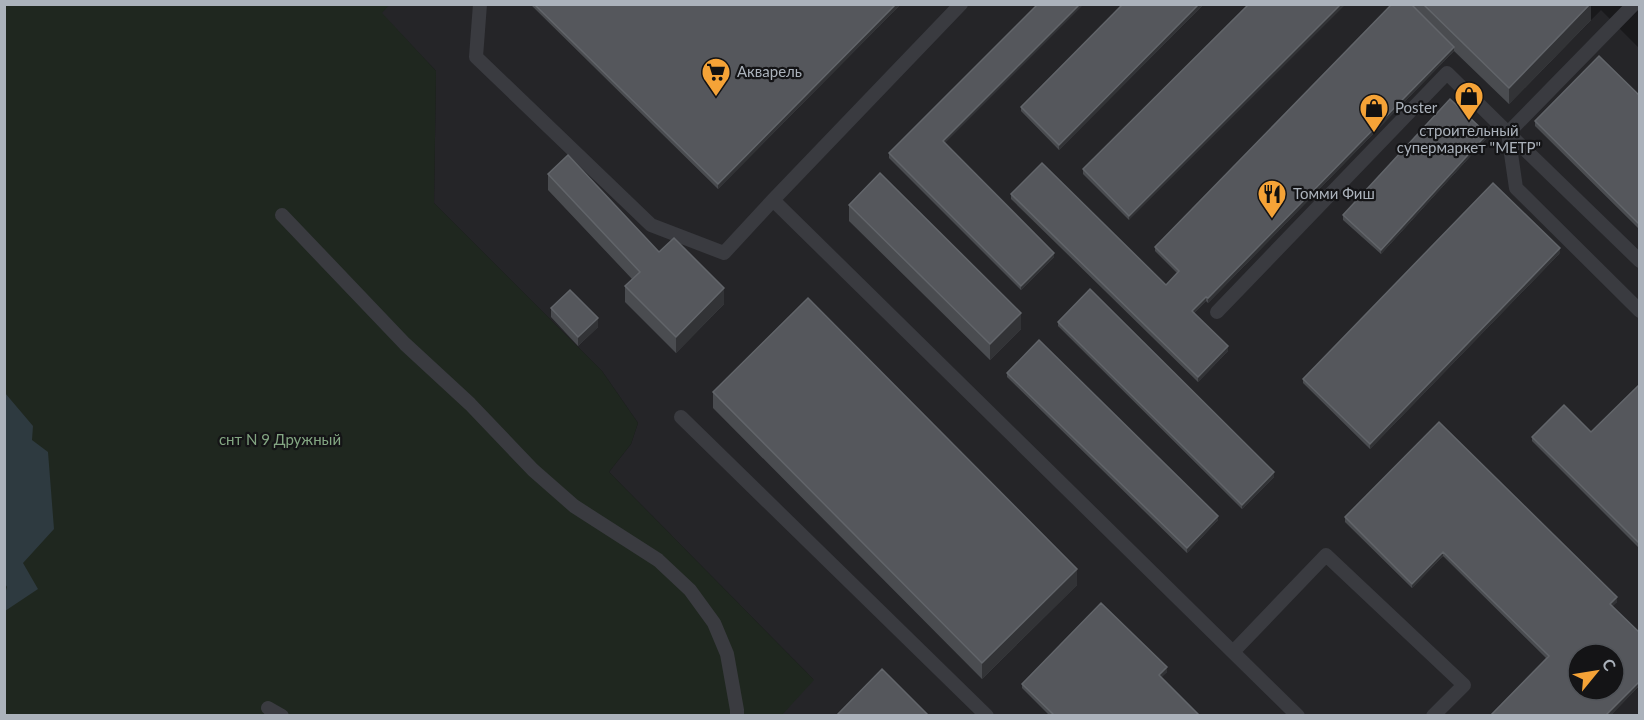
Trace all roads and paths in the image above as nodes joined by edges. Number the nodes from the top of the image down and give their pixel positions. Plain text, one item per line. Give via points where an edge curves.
1 (480, 4) edge
2 (961, 4) edge
3 (1634, 4) edge
4 (1508, 133) junction
5 (773, 200) junction
6 (282, 215) dead end
7 (1640, 261) edge
8 (1640, 311) edge
9 (1217, 312) dead end
10 (681, 417) dead end
11 (1233, 652) junction
12 (268, 708) dead end
13 (282, 716) edge
14 (737, 716) edge
15 (987, 716) edge
16 (1298, 716) edge
17 (1433, 716) edge

1 - 5 lane via 476,57 651,225 724,253
2 - 5 lane
3 - 4 lane
4 - 7 lane
4 - 8 lane via 1516,188
4 - 9 lane via 1447,73
5 - 11 lane
6 - 14 lane via 405,345 533,470 574,506 658,560 690,590 714,622 727,654
10 - 15 lane
11 - 16 lane
11 - 17 lane via 1326,555 1464,685
12 - 13 lane

